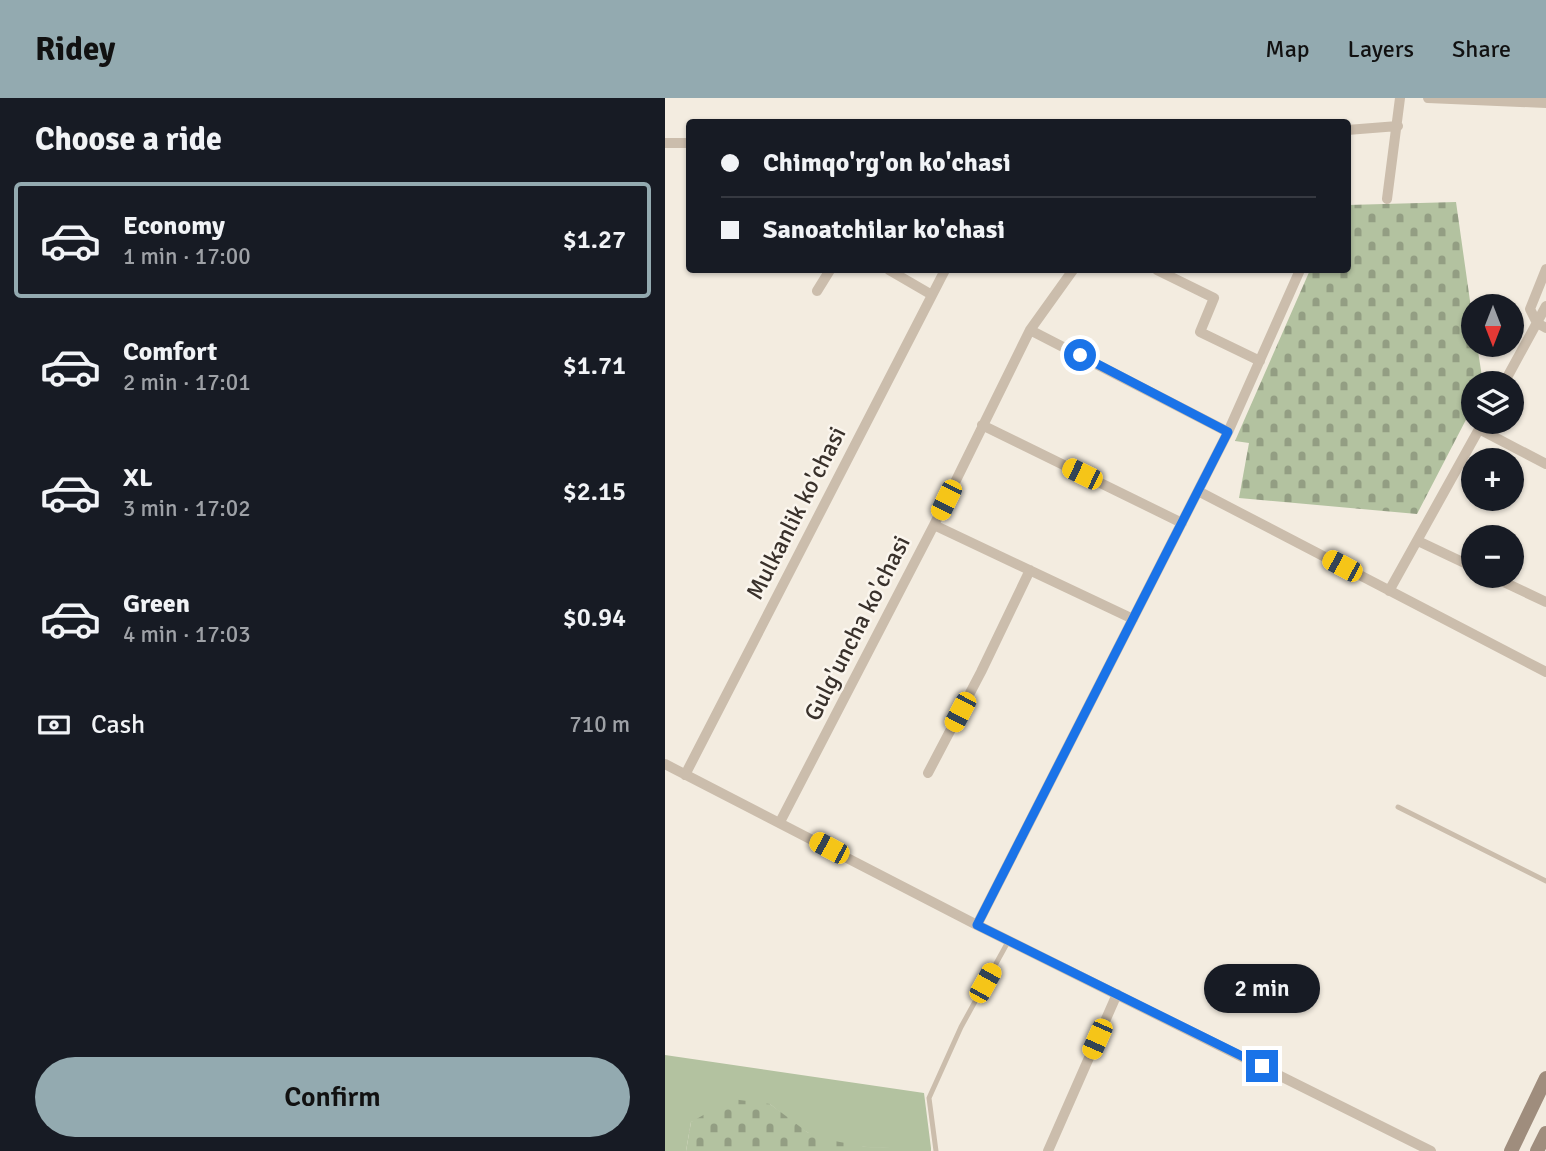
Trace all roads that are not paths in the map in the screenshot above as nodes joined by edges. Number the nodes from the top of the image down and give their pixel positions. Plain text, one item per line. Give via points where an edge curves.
1 (1401, 98) edge
2 (1428, 98) edge
3 (1546, 103) edge
4 (1398, 126) junction
5 (1351, 130) edge
6 (665, 143) edge
7 (686, 143) edge
8 (1387, 199) dead end
9 (1546, 269) edge
10 (828, 273) edge
11 (894, 273) edge
12 (943, 273) edge
13 (1071, 273) edge
14 (1163, 273) edge
15 (1299, 273) edge
16 (817, 291) dead end
17 (932, 295) junction
18 (1546, 306) edge
19 (1542, 326) edge
20 (1030, 330) junction
21 (1260, 361) junction
22 (1512, 371) edge
23 (982, 425) junction
24 (1228, 432) junction
25 (1477, 434) edge
26 (1495, 434) edge
27 (1546, 464) edge
28 (1198, 491) junction
29 (1182, 523) junction
30 (934, 525) junction
31 (1418, 541) junction
32 (1461, 561) edge
33 (1030, 570) junction
34 (1516, 588) edge
35 (1389, 591) junction
36 (1546, 602) edge
37 (1133, 619) junction
38 (1546, 672) edge
39 (665, 764) edge
40 (928, 773) dead end
41 (685, 775) junction
42 (1398, 807) dead end
43 (780, 822) junction
44 (1546, 881) edge
45 (977, 925) junction
46 (1009, 940) junction
47 (1117, 994) junction
48 (1546, 1078) edge
49 (1546, 1133) edge
50 (936, 1151) edge
51 (1048, 1151) edge
52 (1431, 1151) edge
53 (1511, 1151) edge
54 (1537, 1151) edge

1 - 4 street
2 - 3 street
4 - 5 street
4 - 8 street
6 - 7 street
9 - 19 street via 1530,309
10 - 16 street
11 - 17 street
12 - 17 street, Mulkanlik ko'chasi
13 - 20 street, Gulg'uncha ko'chasi
14 - 21 street via 1214,298 1200,332
15 - 21 street
17 - 41 street, Mulkanlik ko'chasi
18 - 19 street
19 - 22 street
20 - 23 street, Gulg'uncha ko'chasi
20 - 24 street
21 - 24 street
23 - 29 street
23 - 30 street, Gulg'uncha ko'chasi
24 - 28 street
25 - 31 street
26 - 27 street
28 - 29 street
28 - 35 street
29 - 37 street
30 - 33 street
30 - 43 street, Gulg'uncha ko'chasi
31 - 32 street
31 - 35 street
33 - 37 street
33 - 40 street
34 - 36 street
35 - 38 street
37 - 45 street
39 - 41 street
41 - 43 street
42 - 44 lane
43 - 45 street
45 - 46 street
46 - 47 street
46 - 50 lane via 961,1027 929,1098
47 - 51 street
47 - 52 street
48 - 53 main road
49 - 54 main road

